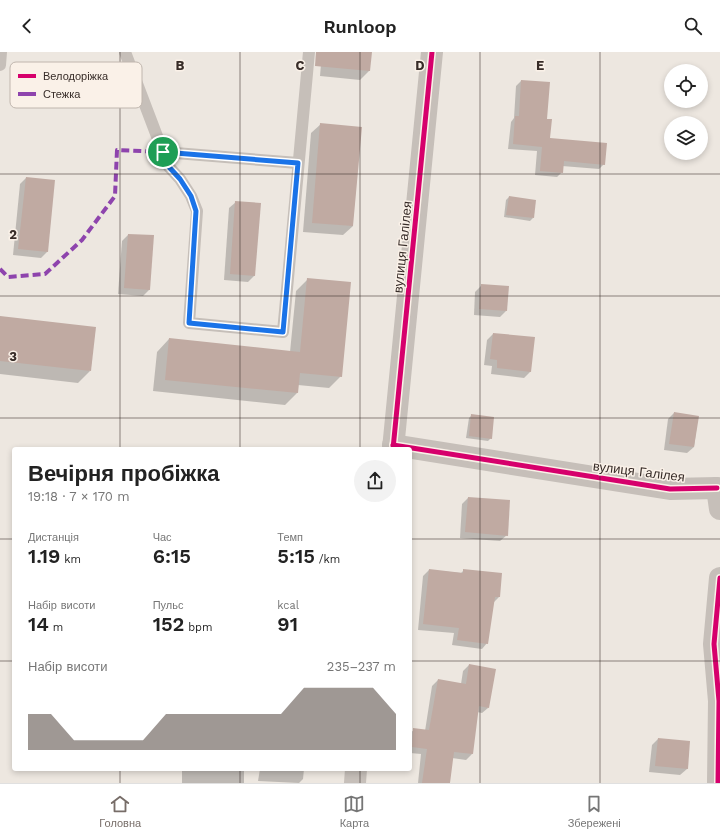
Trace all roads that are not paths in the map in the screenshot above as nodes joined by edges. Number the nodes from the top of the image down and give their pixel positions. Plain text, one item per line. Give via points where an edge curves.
1 (1, 52) edge
2 (125, 52) edge
3 (308, 52) edge
4 (432, 52) edge
5 (129, 62) edge
6 (0, 66) edge
7 (142, 97) edge
8 (163, 152) junction
9 (298, 163) junction
10 (393, 447) edge
11 (412, 450) edge
12 (718, 486) edge
13 (720, 509) edge
14 (720, 578) edge
15 (356, 771) edge
16 (355, 783) edge
17 (718, 783) edge

1 - 6 lane
2 - 5 lane
3 - 9 lane
4 - 10 street, вулиця Галілея
7 - 8 lane
8 - 9 lane
8 - 9 lane via 169,167 191,196 196,211 189,323 283,332
11 - 12 street, вулиця Галілея via 670,489
12 - 13 street, вулиця Галілея
14 - 17 street via 714,644 718,701
15 - 16 street

